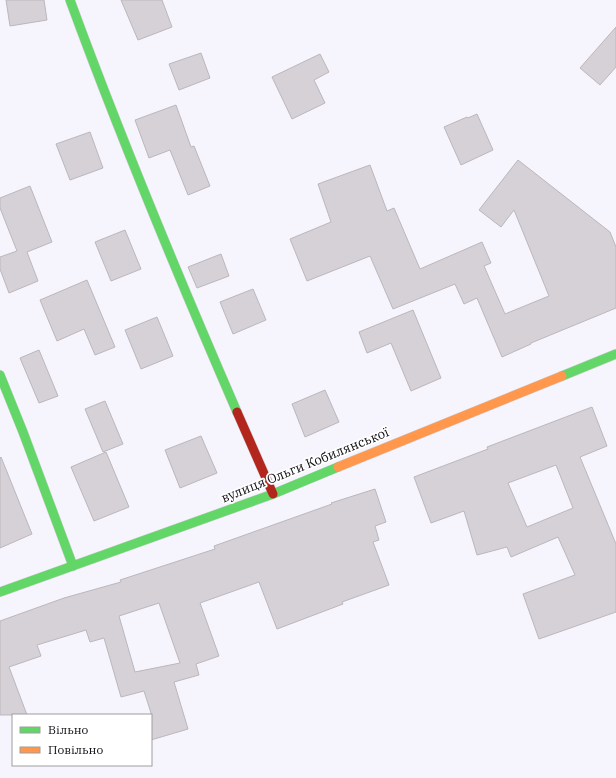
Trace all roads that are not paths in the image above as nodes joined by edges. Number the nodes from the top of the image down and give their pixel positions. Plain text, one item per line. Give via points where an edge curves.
1 (70, 0) edge
2 (616, 354) edge
3 (0, 375) edge
4 (273, 494) junction
5 (73, 566) junction
6 (0, 592) edge

1 - 4 street via 94,70 176,270
2 - 4 street, вулиця Ольги Кобилянської
3 - 5 street
4 - 5 street, вулиця Ольги Кобилянської
5 - 6 street, вулиця Ольги Кобилянської

